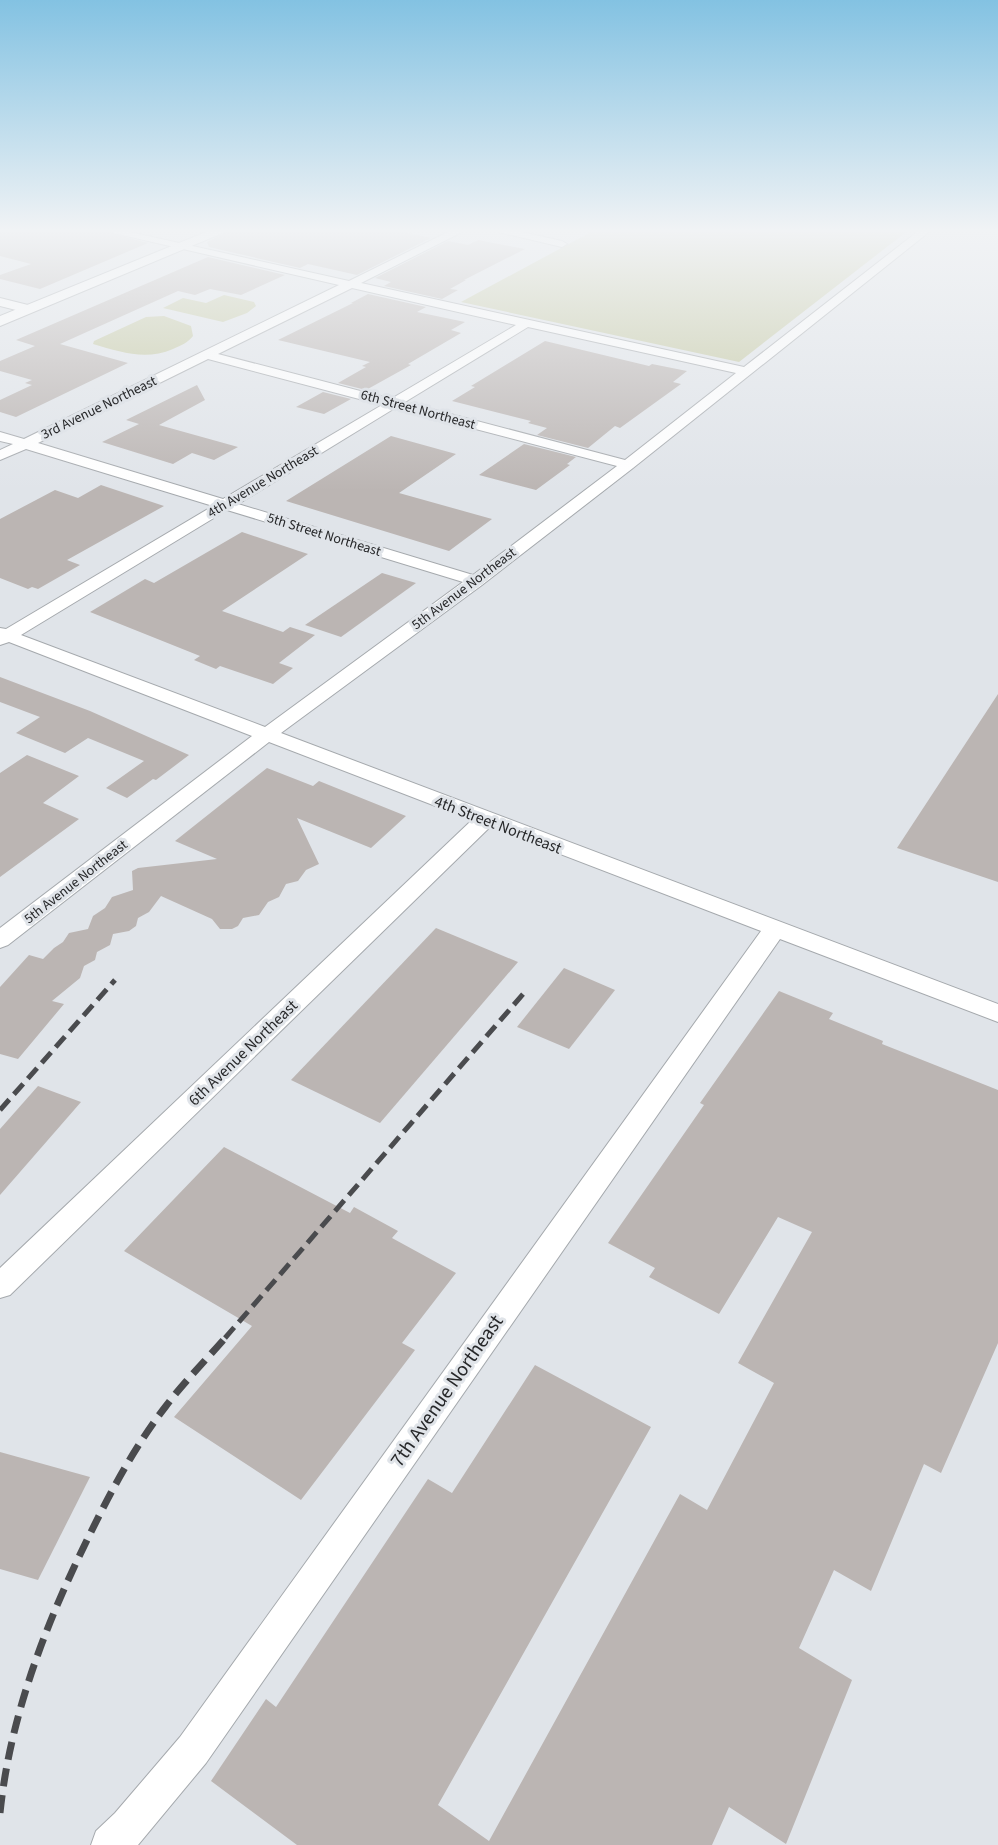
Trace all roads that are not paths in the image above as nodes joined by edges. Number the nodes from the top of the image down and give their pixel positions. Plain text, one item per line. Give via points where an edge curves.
1 (282, 318) edge
2 (504, 318) edge
3 (815, 318) edge
4 (527, 323) junction
5 (208, 355) junction
6 (747, 372) junction
7 (393, 404) junction
8 (0, 436) edge
9 (26, 444) junction
10 (0, 456) edge
11 (628, 465) junction
12 (226, 505) junction
13 (476, 581) junction
14 (2, 637) edge
15 (266, 735) junction
16 (485, 820) junction
17 (775, 928) junction
18 (0, 940) edge
19 (998, 1013) edge
20 (0, 1286) edge
21 (110, 1845) edge

1 - 5 street, 3rd Avenue Northeast
2 - 4 street
3 - 6 street, 5th Avenue Northeast
4 - 6 street
4 - 7 street, 4th Avenue Northeast
5 - 7 street, 6th Street Northeast
5 - 9 street, 3rd Avenue Northeast
6 - 11 street, 5th Avenue Northeast
7 - 11 street, 6th Street Northeast
7 - 12 street, 4th Avenue Northeast
8 - 9 street, 5th Street Northeast
9 - 10 street, 3rd Avenue Northeast
9 - 12 street, 5th Street Northeast
11 - 13 street, 5th Avenue Northeast
12 - 13 street, 5th Street Northeast
12 - 14 street, 4th Avenue Northeast
13 - 15 street, 5th Avenue Northeast
14 - 15 street, 4th Street Northeast
15 - 16 street, 4th Street Northeast
15 - 18 street, 5th Avenue Northeast
16 - 17 street, 4th Street Northeast
16 - 20 street, 6th Avenue Northeast
17 - 19 street, 4th Street Northeast
17 - 21 street, 7th Avenue Northeast via 192,1750

